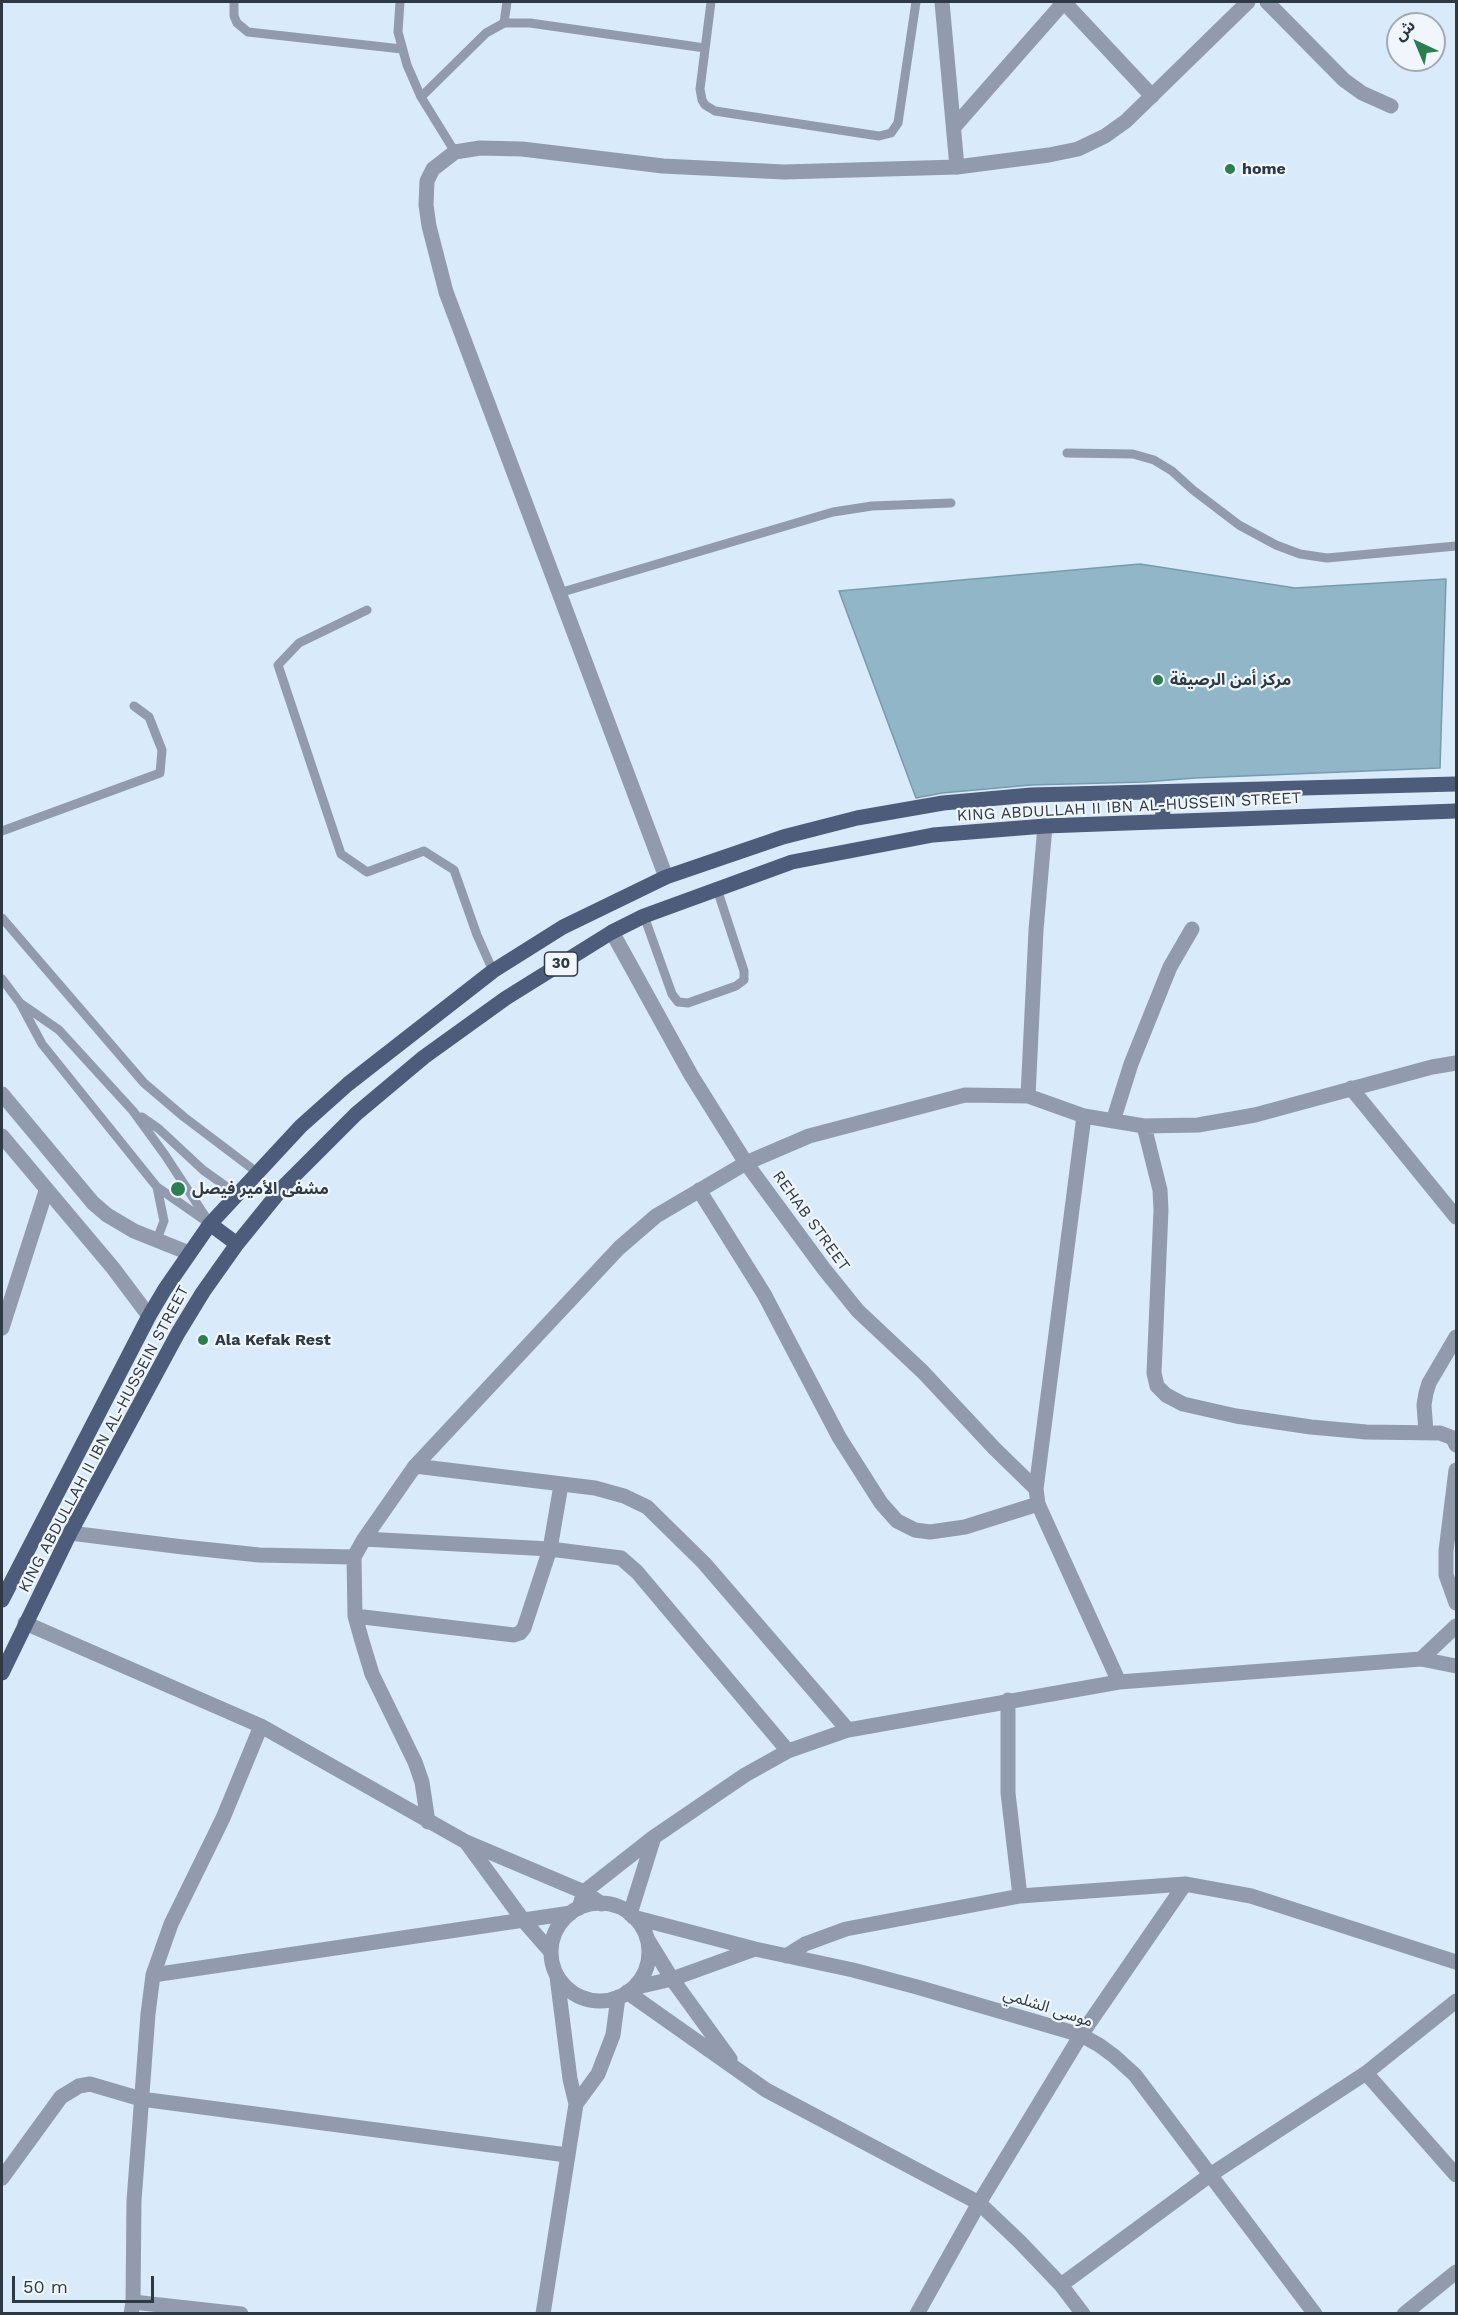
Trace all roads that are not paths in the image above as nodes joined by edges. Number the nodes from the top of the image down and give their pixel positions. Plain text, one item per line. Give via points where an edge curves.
1 (234, 2) edge
2 (400, 2) edge
3 (507, 2) edge
4 (711, 2) edge
5 (916, 2) edge
6 (942, 2) edge
7 (1064, 2) edge
8 (1248, 2) edge
9 (1267, 2) edge
10 (504, 23) junction
11 (705, 48) junction
12 (402, 49) junction
13 (1152, 96) junction
14 (421, 97) junction
15 (1391, 106) dead end
16 (954, 127) junction
17 (455, 152) junction
18 (957, 167) junction
19 (1067, 453) dead end
20 (951, 503) dead end
21 (1456, 546) edge
22 (558, 593) junction
23 (367, 610) dead end
24 (134, 706) dead end
25 (1456, 784) edge
26 (1162, 792) junction
27 (1456, 811) edge
28 (1163, 821) junction
29 (1045, 826) junction
30 (2, 831) edge
31 (666, 878) junction
32 (717, 889) junction
33 (644, 916) junction
34 (2, 918) edge
35 (1192, 929) dead end
36 (612, 932) junction
37 (493, 971) junction
38 (2, 980) edge
39 (20, 1003) junction
40 (1456, 1063) edge
41 (1351, 1088) junction
42 (2, 1094) edge
43 (1029, 1096) junction
44 (133, 1111) junction
45 (1084, 1116) junction
46 (1113, 1121) junction
47 (1144, 1126) junction
48 (2, 1136) edge
49 (746, 1163) junction
50 (258, 1173) junction
51 (157, 1187) junction
52 (699, 1190) junction
53 (46, 1191) junction
54 (238, 1195) junction
55 (1456, 1217) edge
56 (210, 1224) junction
57 (153, 1239) junction
58 (237, 1244) junction
59 (189, 1253) junction
60 (149, 1316) junction
61 (2, 1328) edge
62 (1456, 1336) edge
63 (1426, 1432) junction
64 (1456, 1445) edge
65 (415, 1466) junction
66 (1456, 1470) edge
67 (561, 1485) junction
68 (1037, 1497) junction
69 (70, 1533) junction
70 (364, 1539) junction
71 (550, 1549) junction
72 (354, 1557) junction
73 (2, 1600) edge
74 (1456, 1603) edge
75 (355, 1616) junction
76 (25, 1623) junction
77 (1456, 1626) edge
78 (1421, 1659) junction
79 (1456, 1666) edge
80 (2, 1673) edge
81 (1119, 1682) junction
82 (1008, 1701) junction
83 (261, 1726) junction
84 (848, 1730) junction
85 (788, 1751) junction
86 (428, 1822) junction
87 (654, 1837) junction
88 (466, 1842) junction
89 (1185, 1884) junction
90 (584, 1892) junction
91 (1020, 1896) junction
92 (602, 1904) junction
93 (575, 1911) junction
94 (632, 1915) junction
95 (523, 1920) junction
96 (646, 1938) junction
97 (755, 1949) junction
98 (551, 1952) junction
99 (786, 1956) junction
100 (1456, 1962) edge
101 (153, 1975) junction
102 (557, 1977) junction
103 (672, 1979) junction
104 (626, 1992) junction
105 (1456, 2001) edge
106 (1081, 2035) junction
107 (737, 2068) junction
108 (1366, 2073) junction
109 (141, 2098) junction
110 (576, 2104) junction
111 (567, 2155) junction
112 (1210, 2175) junction
113 (1456, 2175) edge
114 (2, 2178) edge
115 (980, 2203) junction
116 (1456, 2272) edge
117 (1061, 2285) junction
118 (132, 2308) edge
119 (241, 2313) edge
120 (543, 2313) edge
121 (917, 2313) edge
122 (1083, 2313) edge
123 (1315, 2313) edge
124 (1404, 2313) edge

1 - 12 lane via 237,23 248,32
2 - 12 lane via 398,32
3 - 10 lane
4 - 11 lane
5 - 11 lane via 898,123 886,136 710,109 700,95
6 - 16 street
7 - 13 street
7 - 16 street
8 - 13 street
9 - 15 street via 1344,80
10 - 11 lane via 530,23
10 - 14 lane via 486,33
12 - 14 lane
13 - 18 street via 1126,121 1078,149
14 - 17 lane
16 - 18 street
17 - 18 street via 522,149 663,165 784,172
17 - 22 street via 433,169 427,181 431,236 446,292
19 - 21 lane via 1133,454 1154,460 1239,525 1300,554 1327,558
20 - 22 lane via 872,506 833,512
22 - 31 street
23 - 37 lane via 299,643 278,665 341,854 367,872 424,851 454,870
24 - 30 lane via 149,717 162,750 160,773
25 - 26 main road, KING ABDULLAH II IBN AL-HUSSEIN STREET / 30
26 - 28 main road
26 - 31 main road, KING ABDULLAH II IBN AL-HUSSEIN STREET / 30 via 1030,795 867,816 783,837
27 - 28 main road, KING ABDULLAH II IBN AL-HUSSEIN STREET / 30
28 - 29 main road, KING ABDULLAH II IBN AL-HUSSEIN STREET / 30
29 - 32 main road, KING ABDULLAH II IBN AL-HUSSEIN STREET / 30 via 933,835 792,862
29 - 43 street
31 - 37 main road, KING ABDULLAH II IBN AL-HUSSEIN STREET / 30 via 563,927
32 - 33 main road, KING ABDULLAH II IBN AL-HUSSEIN STREET / 30
32 - 33 lane via 744,971 744,980 736,986 688,1003 678,1002
33 - 36 main road, KING ABDULLAH II IBN AL-HUSSEIN STREET / 30
34 - 50 lane via 144,1083
35 - 46 street via 1170,968 1131,1064
36 - 49 street, REHAB STREET via 691,1075
36 - 58 main road, KING ABDULLAH II IBN AL-HUSSEIN STREET / 30 via 506,998 356,1113 284,1186
37 - 50 main road, KING ABDULLAH II IBN AL-HUSSEIN STREET / 30 via 348,1084 301,1126
38 - 39 lane
39 - 44 lane via 58,1030
39 - 51 lane via 42,1044
40 - 41 street
41 - 47 street via 1254,1116 1198,1125
41 - 55 street
42 - 57 street via 93,1203 125,1226
43 - 45 street
43 - 49 street via 965,1095 809,1136
44 - 54 lane
44 - 56 lane
45 - 46 street
45 - 68 street
46 - 47 street
47 - 63 street via 1160,1190 1154,1373 1157,1386 1183,1404 1236,1416 1355,1431
48 - 53 street
49 - 52 street
49 - 68 street, REHAB STREET via 858,1311 923,1372
50 - 54 main road, KING ABDULLAH II IBN AL-HUSSEIN STREET / 30
51 - 56 lane
51 - 57 lane via 164,1221
52 - 65 street via 656,1216 619,1248
52 - 68 street via 764,1294 839,1437 897,1521 930,1532 965,1527
53 - 60 street
53 - 61 street
54 - 56 main road, KING ABDULLAH II IBN AL-HUSSEIN STREET / 30
56 - 58 main road
56 - 59 main road, KING ABDULLAH II IBN AL-HUSSEIN STREET / 30
57 - 59 street
58 - 69 main road, KING ABDULLAH II IBN AL-HUSSEIN STREET / 30 via 178,1333
59 - 60 main road, KING ABDULLAH II IBN AL-HUSSEIN STREET / 30
60 - 73 main road, KING ABDULLAH II IBN AL-HUSSEIN STREET / 30
62 - 63 street via 1429,1383 1424,1405
63 - 64 street via 1448,1434
65 - 67 street
65 - 70 street
66 - 74 street via 1446,1575
67 - 71 street
67 - 84 street via 595,1488 647,1507 704,1563
68 - 81 street
69 - 72 street via 183,1548
69 - 76 main road, KING ABDULLAH II IBN AL-HUSSEIN STREET / 30
70 - 71 street
70 - 72 street
71 - 75 street via 524,1628 514,1635
71 - 85 street via 613,1556 627,1562
72 - 75 street
75 - 86 street via 372,1674 415,1762
76 - 80 main road, KING ABDULLAH II IBN AL-HUSSEIN STREET / 30
76 - 83 street
77 - 78 street
78 - 79 street
78 - 81 street
81 - 82 street
82 - 84 street
82 - 91 street via 1008,1793
83 - 86 street
83 - 101 street via 223,1818 171,1924
84 - 85 street
85 - 87 street via 745,1775
86 - 88 street
87 - 90 street
87 - 94 street
88 - 90 street
88 - 95 street
89 - 91 street
89 - 100 street via 1251,1896
89 - 106 street
90 - 92 street
90 - 93 street
91 - 99 street via 846,1929 805,1944
92 - 93 street
92 - 94 street
93 - 95 street
93 - 98 street via 556,1930
94 - 96 street
94 - 97 street, موسى الشلمي
95 - 98 street
95 - 101 street
96 - 103 street
96 - 104 street via 646,1967
97 - 99 street, موسى الشلمي
97 - 103 street
98 - 102 street
99 - 106 street, موسى الشلمي via 917,1987
101 - 109 street
102 - 104 street via 568,1990 584,1998 601,2001
102 - 110 street
103 - 104 street
103 - 107 street
104 - 107 street
104 - 110 street via 598,2074
105 - 108 street
106 - 112 street, موسى الشلمي via 1135,2075
106 - 115 street
107 - 115 street via 817,2119
108 - 112 street
108 - 113 street
109 - 111 street
109 - 114 street via 90,2084 70,2089
109 - 118 street
110 - 111 street
111 - 120 street
112 - 117 street
112 - 123 street, موسى الشلمي
115 - 117 street
115 - 121 street
116 - 124 street
117 - 122 street
118 - 119 street

